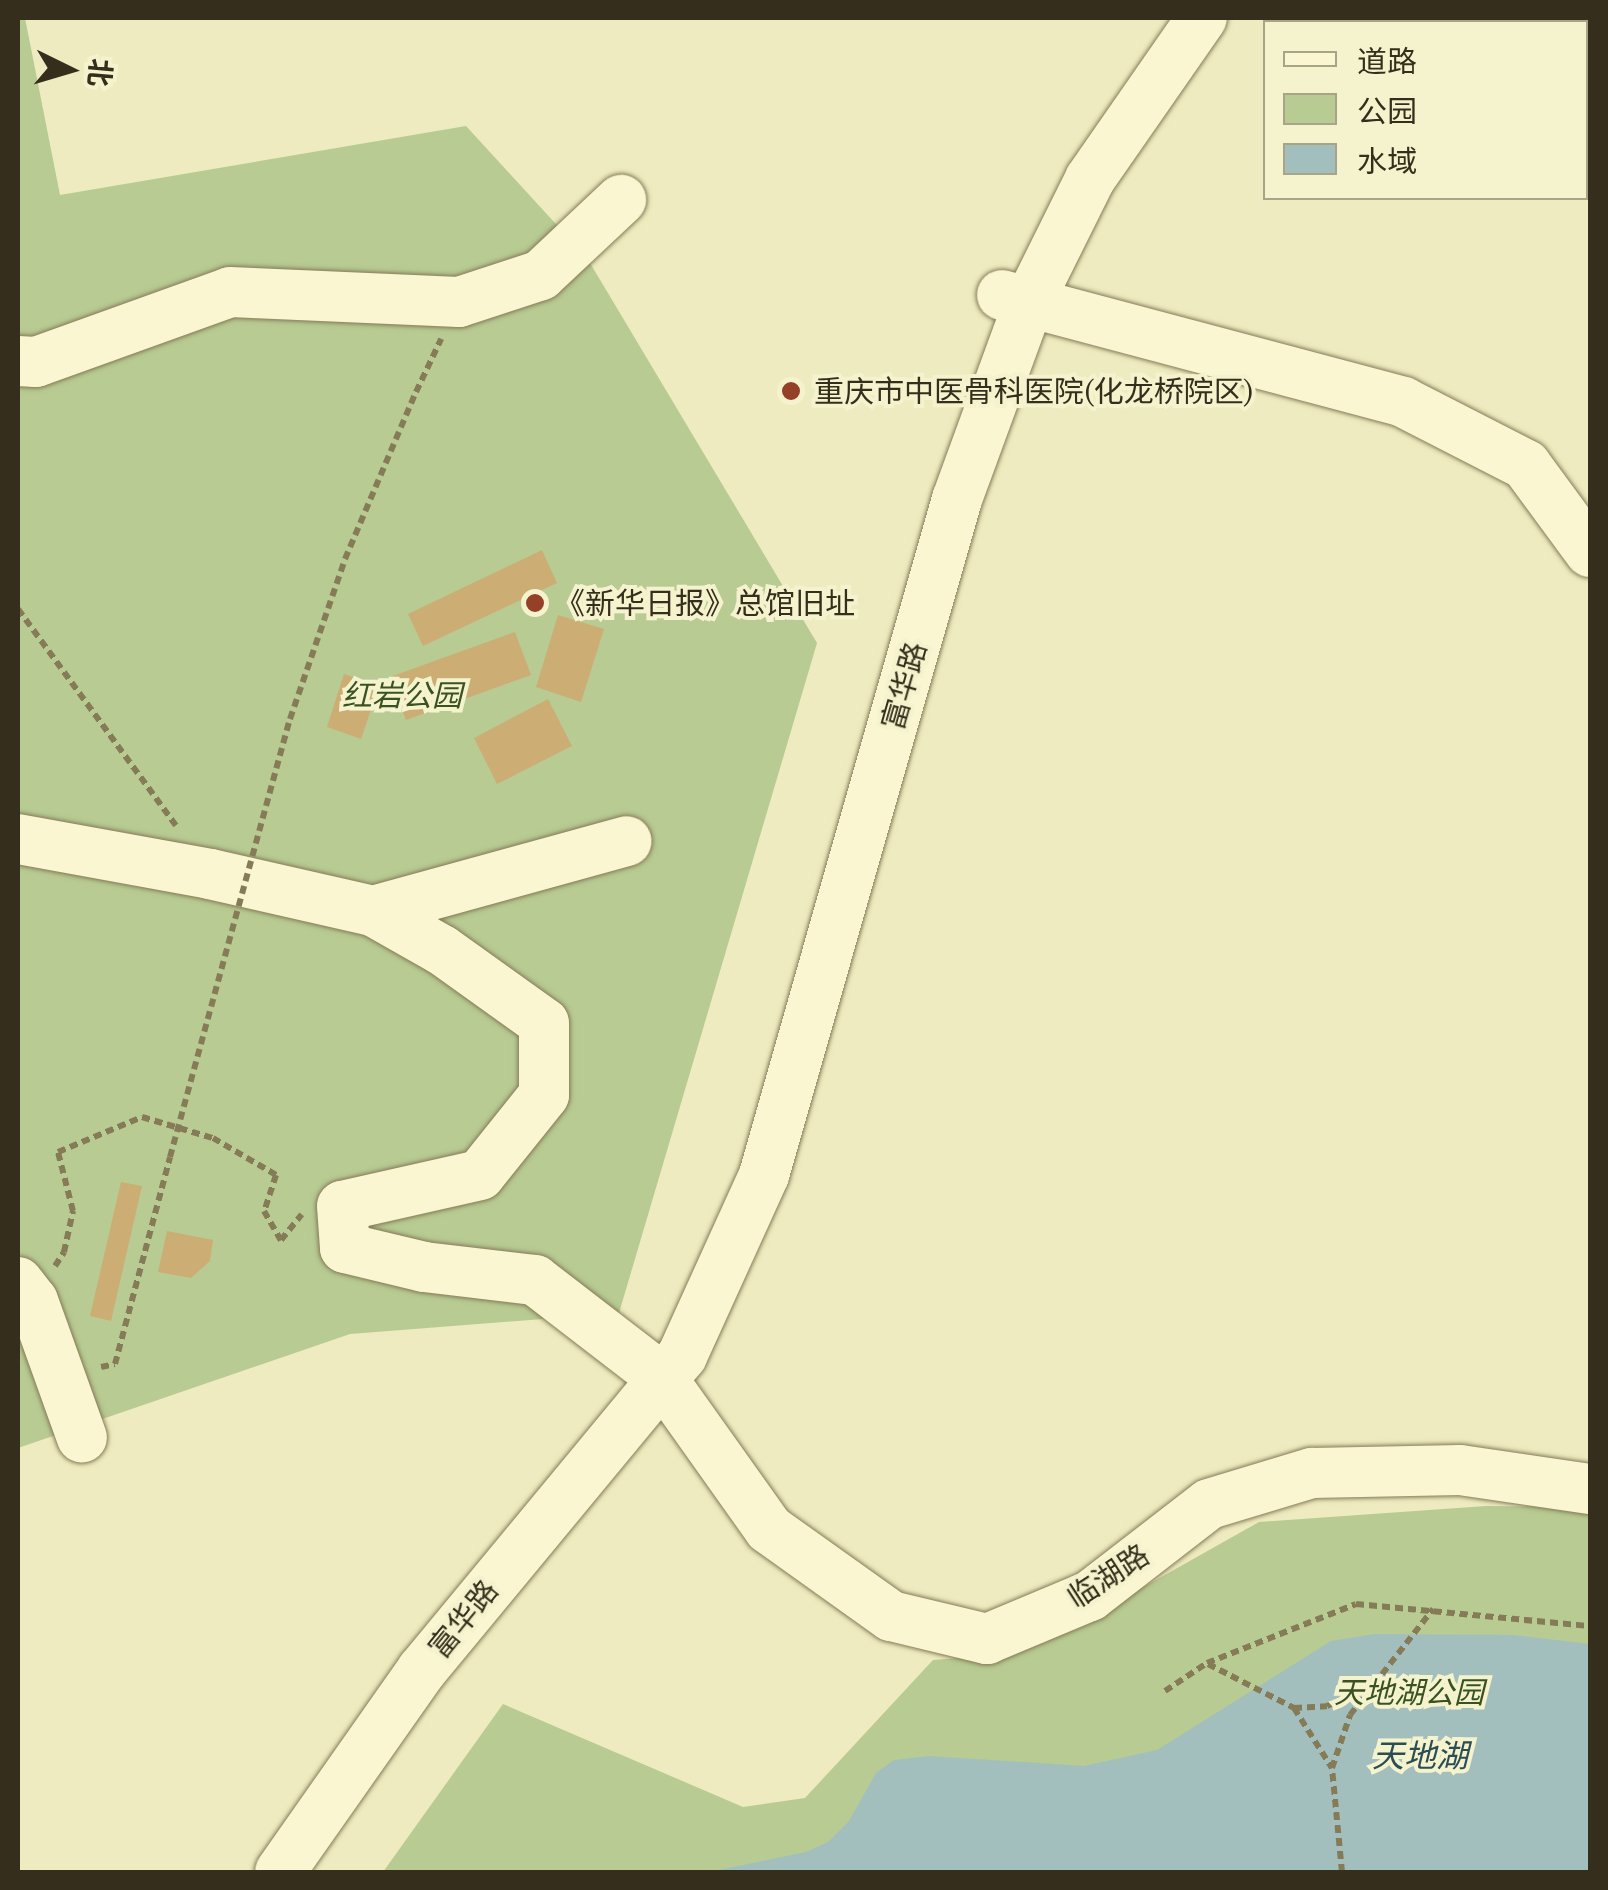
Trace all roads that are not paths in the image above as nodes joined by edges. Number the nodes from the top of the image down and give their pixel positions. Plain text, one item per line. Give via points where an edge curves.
1 (1170, 18) edge
2 (1202, 18) edge
3 (621, 200) dead end
4 (1016, 298) junction
5 (18, 361) edge
6 (1590, 552) edge
7 (18, 839) edge
8 (627, 840) dead end
9 (373, 911) junction
10 (25, 1291) edge
11 (662, 1377) junction
12 (82, 1438) dead end
13 (1590, 1489) edge
14 (280, 1872) edge

1 - 4 street, 富华路 via 1068,170
2 - 4 street, 富华路
3 - 5 street via 541,275 458,302 230,292 36,362
4 - 6 street via 1403,402 1526,466
4 - 11 street, 富华路 via 881,665 750,1167 659,1356
7 - 9 street
8 - 9 street
9 - 11 street, 临湖路 via 544,1022 544,1096 480,1174 342,1206 345,1248 424,1267 535,1280
10 - 12 street
11 - 13 street, 临湖路 via 769,1530 891,1616 987,1639 1090,1596 1209,1504 1312,1473 1460,1470
11 - 14 street, 富华路 via 422,1670

